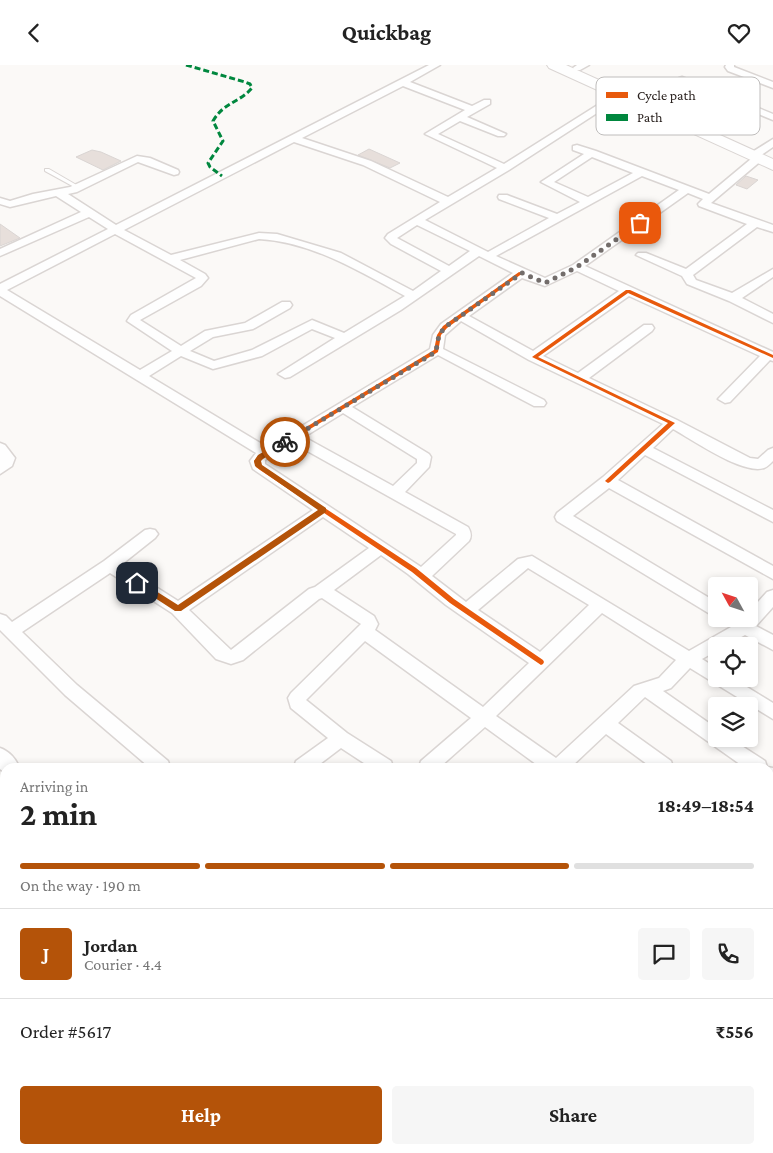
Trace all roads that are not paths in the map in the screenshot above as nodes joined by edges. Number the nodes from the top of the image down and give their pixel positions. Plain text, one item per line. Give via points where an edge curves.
1 (436, 65) edge
2 (554, 65) edge
3 (730, 65) edge
4 (577, 66) edge
5 (773, 75) edge
6 (596, 77) edge
7 (752, 77) edge
8 (760, 80) edge
9 (763, 81) junction
10 (402, 82) junction
11 (596, 82) edge
12 (773, 85) edge
13 (487, 102) dead end
14 (473, 110) junction
15 (596, 110) edge
16 (760, 112) edge
17 (459, 117) junction
18 (773, 117) edge
19 (501, 134) dead end
20 (721, 135) edge
21 (293, 138) junction
22 (577, 147) dead end
23 (592, 153) junction
24 (763, 153) edge
25 (773, 165) edge
26 (505, 169) junction
27 (47, 170) dead end
28 (174, 172) dead end
29 (642, 172) junction
30 (78, 187) junction
31 (687, 189) junction
32 (57, 193) junction
33 (504, 197) dead end
34 (710, 198) junction
35 (0, 201) edge
36 (447, 201) junction
37 (589, 202) junction
38 (89, 213) junction
39 (559, 218) junction
40 (417, 220) junction
41 (755, 223) junction
42 (773, 229) edge
43 (116, 230) junction
44 (0, 253) edge
45 (483, 254) junction
46 (642, 255) dead end
47 (169, 259) junction
48 (577, 267) junction
49 (450, 271) junction
50 (773, 272) edge
51 (522, 273) junction
52 (687, 274) junction
53 (0, 290) edge
54 (628, 291) junction
55 (414, 295) junction
56 (733, 298) junction
57 (286, 305) dead end
58 (460, 316) junction
59 (771, 316) edge
60 (648, 328) dead end
61 (345, 338) junction
62 (180, 351) junction
63 (436, 351) junction
64 (771, 356) edge
65 (534, 357) junction
66 (285, 374) dead end
67 (140, 376) junction
68 (579, 379) junction
69 (725, 399) dead end
70 (539, 403) dead end
71 (342, 407) junction
72 (672, 423) junction
73 (293, 437) junction
74 (0, 448) edge
75 (644, 449) junction
76 (267, 453) junction
77 (773, 453) edge
78 (0, 469) edge
79 (608, 481) junction
80 (395, 493) junction
81 (323, 510) junction
82 (773, 517) edge
83 (150, 535) dead end
84 (380, 548) junction
85 (110, 565) junction
86 (773, 573) edge
87 (421, 576) junction
88 (320, 592) junction
89 (773, 596) edge
90 (600, 605) junction
91 (708, 605) edge
92 (758, 608) edge
93 (178, 609) junction
94 (466, 611) junction
95 (5, 625) edge
96 (732, 627) edge
97 (745, 627) edge
98 (364, 631) junction
99 (773, 643) edge
100 (688, 659) junction
101 (541, 662) junction
102 (708, 672) edge
103 (733, 687) edge
104 (647, 689) junction
105 (773, 712) edge
106 (484, 717) junction
107 (605, 724) junction
108 (708, 732) edge
109 (341, 738) junction
110 (730, 747) edge
111 (156, 763) edge
112 (309, 763) edge
113 (378, 763) edge
114 (432, 763) edge
115 (548, 763) edge
116 (564, 763) edge
117 (659, 763) edge
118 (752, 763) edge

1 - 10 street
2 - 11 highway
3 - 7 street via 731,69
4 - 6 highway
5 - 9 street
8 - 9 street
9 - 12 street
10 - 14 street
10 - 21 street
13 - 14 street
14 - 17 street
15 - 26 street
16 - 18 street
17 - 19 street
17 - 26 street via 430,134
20 - 24 highway
21 - 36 street via 372,165
21 - 43 street
22 - 23 street
23 - 29 street
23 - 37 street via 546,182
24 - 25 highway
24 - 34 street
26 - 36 street
27 - 30 lane
28 - 30 street via 137,159
29 - 31 street
29 - 37 street
30 - 32 street
31 - 34 street
31 - 48 street
32 - 35 street via 10,204
32 - 38 street
33 - 39 street
34 - 41 street via 704,205
36 - 40 street
37 - 39 street
38 - 43 street
38 - 44 street
39 - 45 street
40 - 45 street
40 - 49 street via 391,238
41 - 42 street
41 - 52 street
43 - 47 street
43 - 53 street
45 - 49 street
45 - 51 street
46 - 52 street
47 - 55 street via 259,236 277,237 337,255
47 - 62 street via 201,276 200,281 133,321
48 - 51 street via 545,283
48 - 54 street
49 - 55 street
50 - 56 street
51 - 58 street
52 - 56 street via 696,285
53 - 67 street
54 - 64 street
54 - 65 street
55 - 61 street
56 - 59 street
57 - 62 street via 253,324 209,334
58 - 63 street via 442,331
58 - 65 street
60 - 68 street
61 - 62 street via 312,324 257,353 218,365 208,365
61 - 66 street
62 - 67 street
63 - 70 street
63 - 71 street
64 - 69 street
65 - 68 street
67 - 76 street
68 - 72 street
71 - 73 street
71 - 80 street via 424,457 424,464
72 - 75 street
72 - 77 street via 747,463 761,464
73 - 76 street
73 - 80 street
74 - 78 street via 8,458
75 - 79 street
75 - 82 street
76 - 81 street via 257,461 258,466
79 - 86 street
79 - 91 street via 562,517
80 - 87 street via 459,528 464,534
81 - 84 street
81 - 93 street
83 - 85 street
84 - 87 street
84 - 88 street
85 - 93 street
85 - 95 street
87 - 94 street
88 - 93 street via 231,657 222,654
88 - 98 street via 368,620 370,624
89 - 92 street
90 - 94 street via 538,564 527,562
90 - 100 street
90 - 101 street
94 - 101 street
95 - 111 street via 71,690
96 - 100 street
97 - 99 street
98 - 106 street
98 - 109 street via 297,698 300,706
100 - 102 street
100 - 104 street via 665,683
101 - 106 street
103 - 105 street
104 - 107 street via 640,691
104 - 108 street
106 - 114 street
106 - 115 street
107 - 116 street
107 - 117 street
109 - 112 street
109 - 113 street
110 - 118 street

